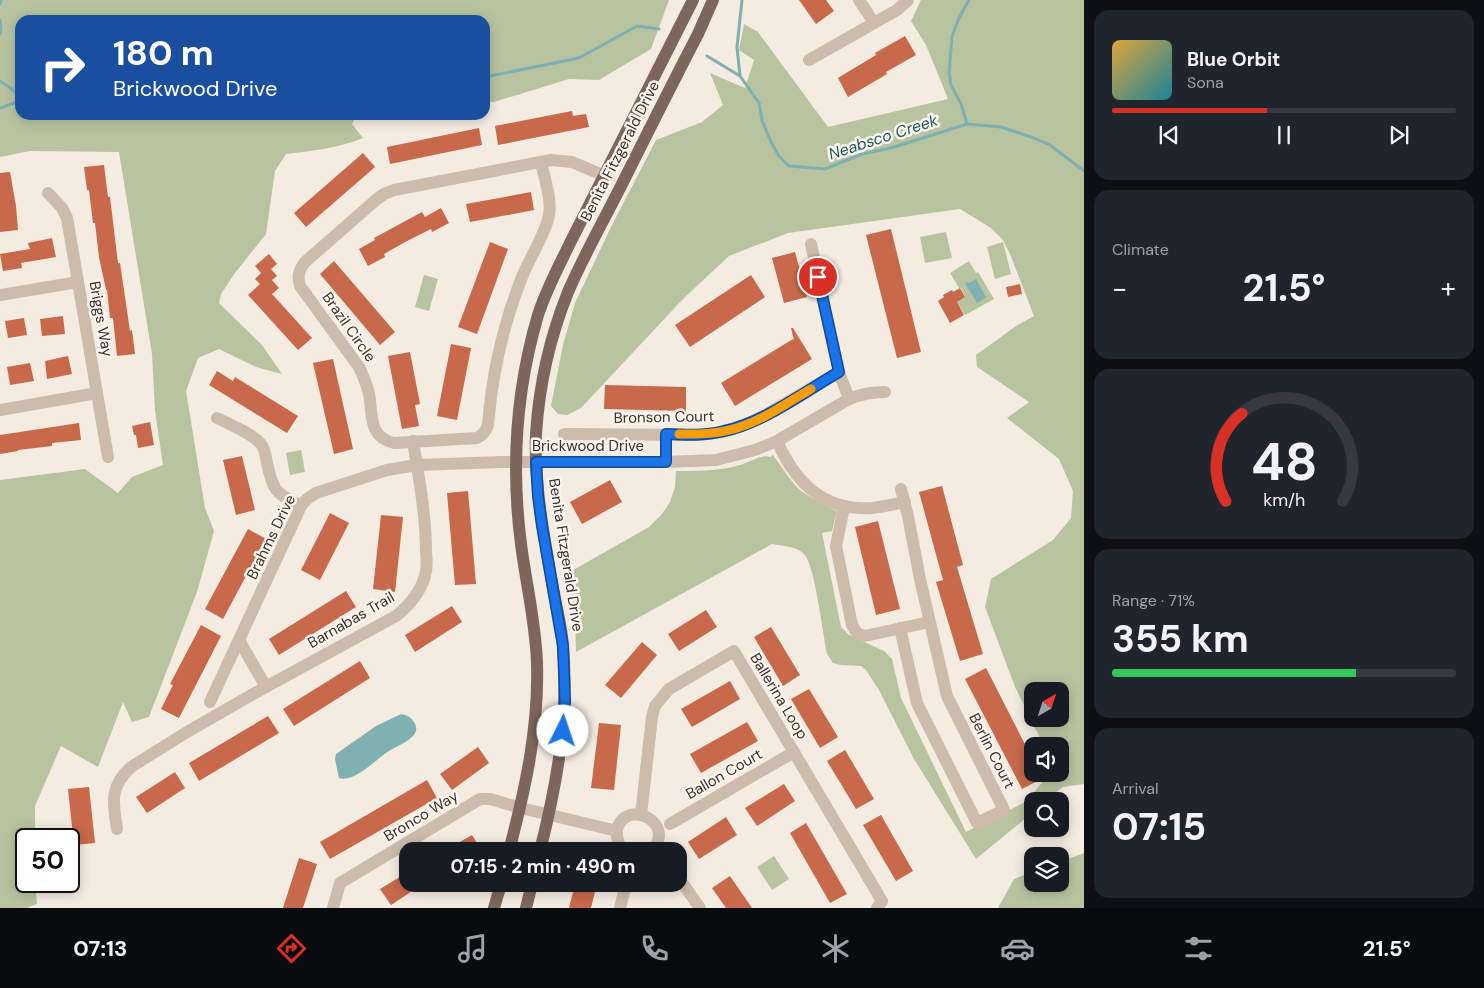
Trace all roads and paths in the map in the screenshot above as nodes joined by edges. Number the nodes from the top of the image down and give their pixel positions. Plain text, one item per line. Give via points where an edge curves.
1 (693, 0) edge
2 (713, 0) edge
3 (859, 0) edge
4 (908, 0) edge
5 (874, 23) junction
6 (809, 60) dead end
7 (541, 162) junction
8 (605, 176) junction
9 (48, 193) dead end
10 (811, 244) dead end
11 (78, 282) junction
12 (0, 295) edge
13 (839, 372) junction
14 (885, 392) dead end
15 (97, 393) junction
16 (849, 399) junction
17 (0, 410) edge
18 (217, 418) dead end
19 (564, 434) dead end
20 (666, 434) junction
21 (413, 441) junction
22 (777, 441) junction
23 (108, 457) dead end
24 (516, 462) junction
25 (536, 462) junction
26 (666, 462) junction
27 (417, 465) junction
28 (901, 489) dead end
29 (905, 502) junction
30 (302, 506) junction
31 (844, 507) junction
32 (929, 622) junction
33 (900, 628) junction
34 (239, 640) junction
35 (266, 686) junction
36 (210, 702) dead end
37 (794, 752) junction
38 (520, 808) junction
39 (641, 814) junction
40 (549, 815) junction
41 (670, 824) dead end
42 (117, 829) dead end
43 (617, 831) junction
44 (511, 842) edge
45 (542, 842) edge
46 (619, 842) edge
47 (657, 842) edge
48 (687, 890) edge
49 (499, 892) edge
50 (530, 892) edge
51 (624, 892) edge
52 (333, 908) edge
53 (494, 908) edge
54 (526, 908) edge
55 (620, 908) edge
56 (700, 908) edge
57 (876, 908) edge

1 - 8 main road, Benita Fitzgerald Drive
2 - 25 main road, Benita Fitzgerald Drive via 568,293 544,371
3 - 5 street
4 - 5 street via 898,10
5 - 6 street
7 - 8 street, Brazil Circle via 572,162
7 - 21 street, Brazil Circle via 550,213 521,278 507,322 495,370 486,430 477,438
7 - 21 street, Brazil Circle via 389,192 301,268 298,280 302,290 359,367 366,382 376,432 387,441
8 - 24 main road, Benita Fitzgerald Drive via 570,242 539,314 521,391
9 - 11 street, Briggs Way via 67,218
10 - 13 street
11 - 12 street
11 - 15 street, Briggs Way
13 - 16 street
13 - 20 street, Bronson Court via 740,427 707,434
14 - 16 street, Brickwood Drive
15 - 17 street
15 - 23 street, Briggs Way
16 - 22 street, Brickwood Drive
18 - 30 street via 260,443 273,487
19 - 20 street, Bronson Court
20 - 26 street
21 - 27 street, Barnabas Trail
22 - 26 street, Brickwood Drive via 716,460
22 - 31 street via 783,456 802,482 822,498
24 - 25 street, Brickwood Drive
24 - 27 street, Brahms Drive
24 - 38 main road, Benita Fitzgerald Drive via 516,501 537,664 534,726
25 - 26 street, Brickwood Drive
25 - 40 main road, Benita Fitzgerald Drive via 542,526 565,675 559,763
27 - 30 street, Brahms Drive via 387,470 323,490 306,499
27 - 35 street, Barnabas Trail via 427,570 415,598 396,616
28 - 29 street, Berlin Court
29 - 31 street via 870,508
29 - 32 street, Berlin Court
30 - 34 street, Brahms Drive
31 - 33 street via 836,546 854,630 864,636
32 - 33 street
32 - 33 street, Berlin Court via 947,696 1004,810 977,823 917,703
34 - 35 street
34 - 36 street, Brahms Drive
35 - 42 street, Barnabas Trail via 123,774 113,801
37 - 39 street, Ballerina Loop via 734,651 669,689 655,706
37 - 41 street, Ballon Court
37 - 57 street, Ballerina Loop via 882,901
38 - 40 street, Bronco Way
38 - 44 main road, Benita Fitzgerald Drive
38 - 52 street, Bronco Way via 480,799 340,883
39 - 43 street via 629,816
39 - 47 street via 652,820 658,831
40 - 43 street, Bronco Way
40 - 45 main road, Benita Fitzgerald Drive
43 - 46 street
48 - 56 street
49 - 53 main road
50 - 54 main road
51 - 55 street

